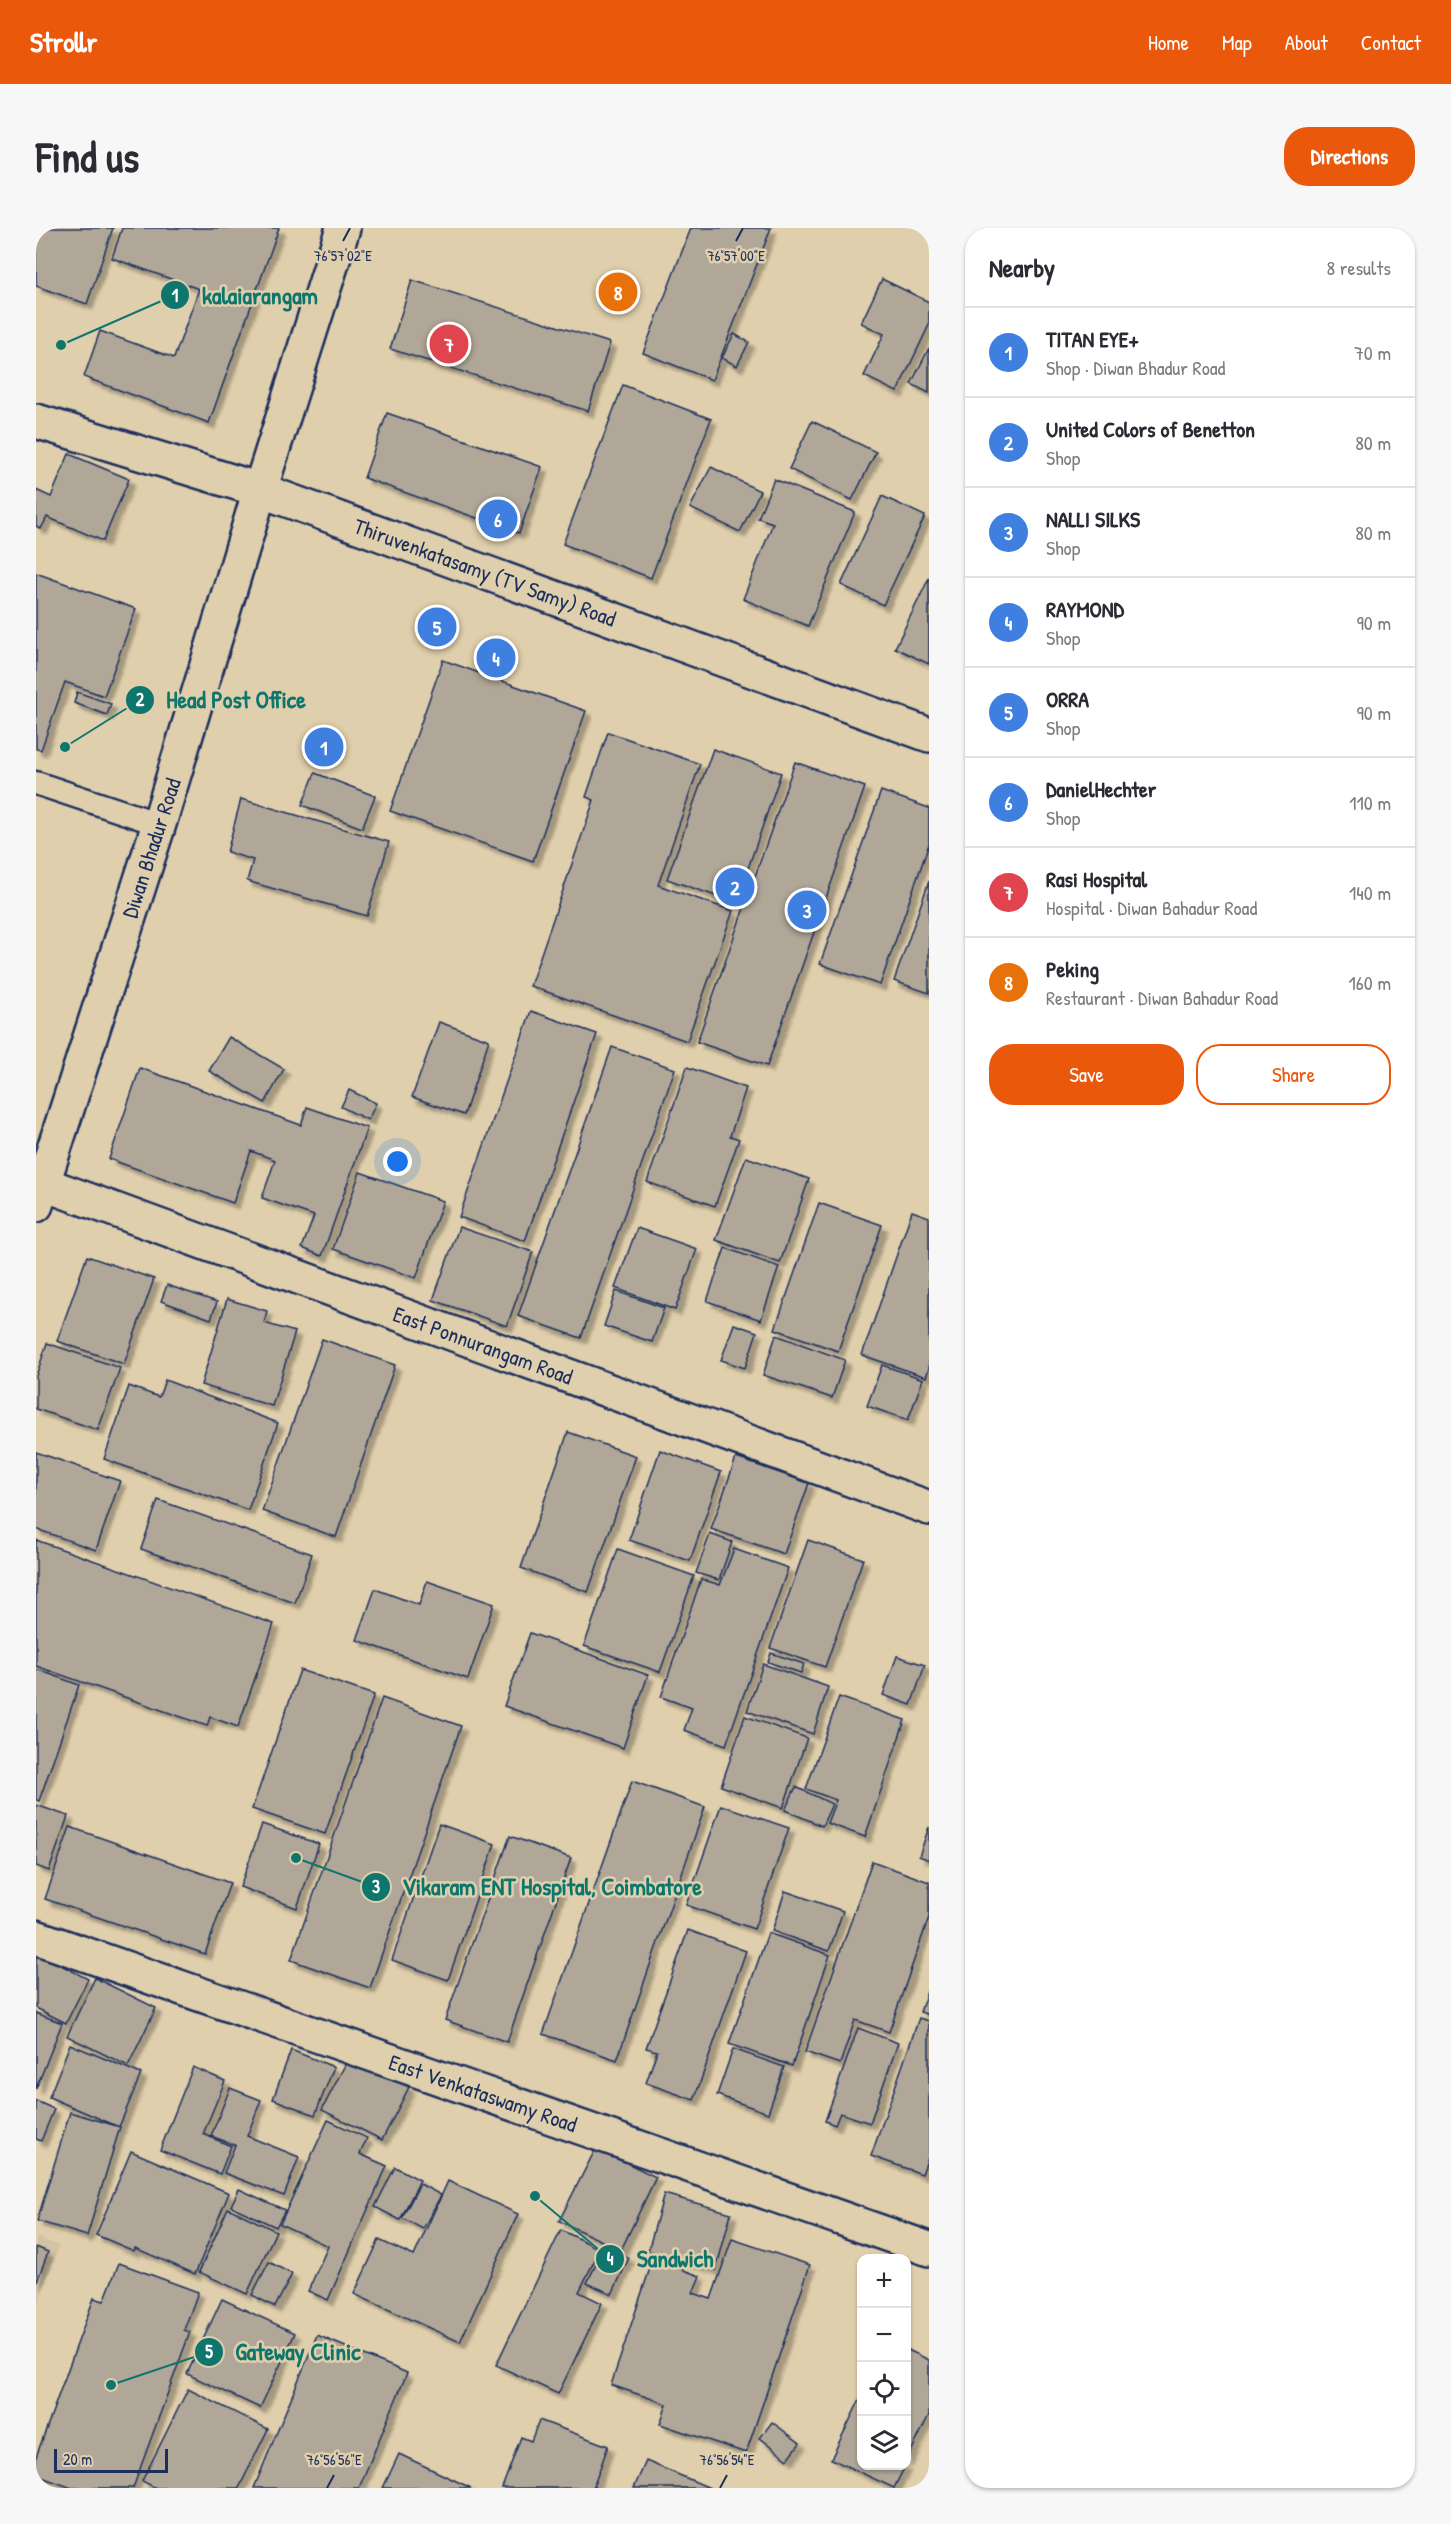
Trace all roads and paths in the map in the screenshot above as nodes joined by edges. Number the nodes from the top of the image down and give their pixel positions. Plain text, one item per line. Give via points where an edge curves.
1 (343, 228) edge
2 (36, 421) edge
3 (260, 490) junction
4 (929, 735) edge
5 (36, 783) edge
6 (159, 824) junction
7 (38, 1190) edge
8 (929, 1508) edge
9 (36, 1937) edge
10 (929, 2249) edge

1 - 3 street, Diwan Bhadur Road
2 - 3 street, Thiruvenkatasamy (TV Samy) Road
3 - 4 street, Thiruvenkatasamy (TV Samy) Road
3 - 6 street, Diwan Bhadur Road
5 - 6 lane
6 - 7 street, Diwan Bhadur Road
7 - 8 street, East Ponnurangam Road
9 - 10 street, East Venkataswamy Road

